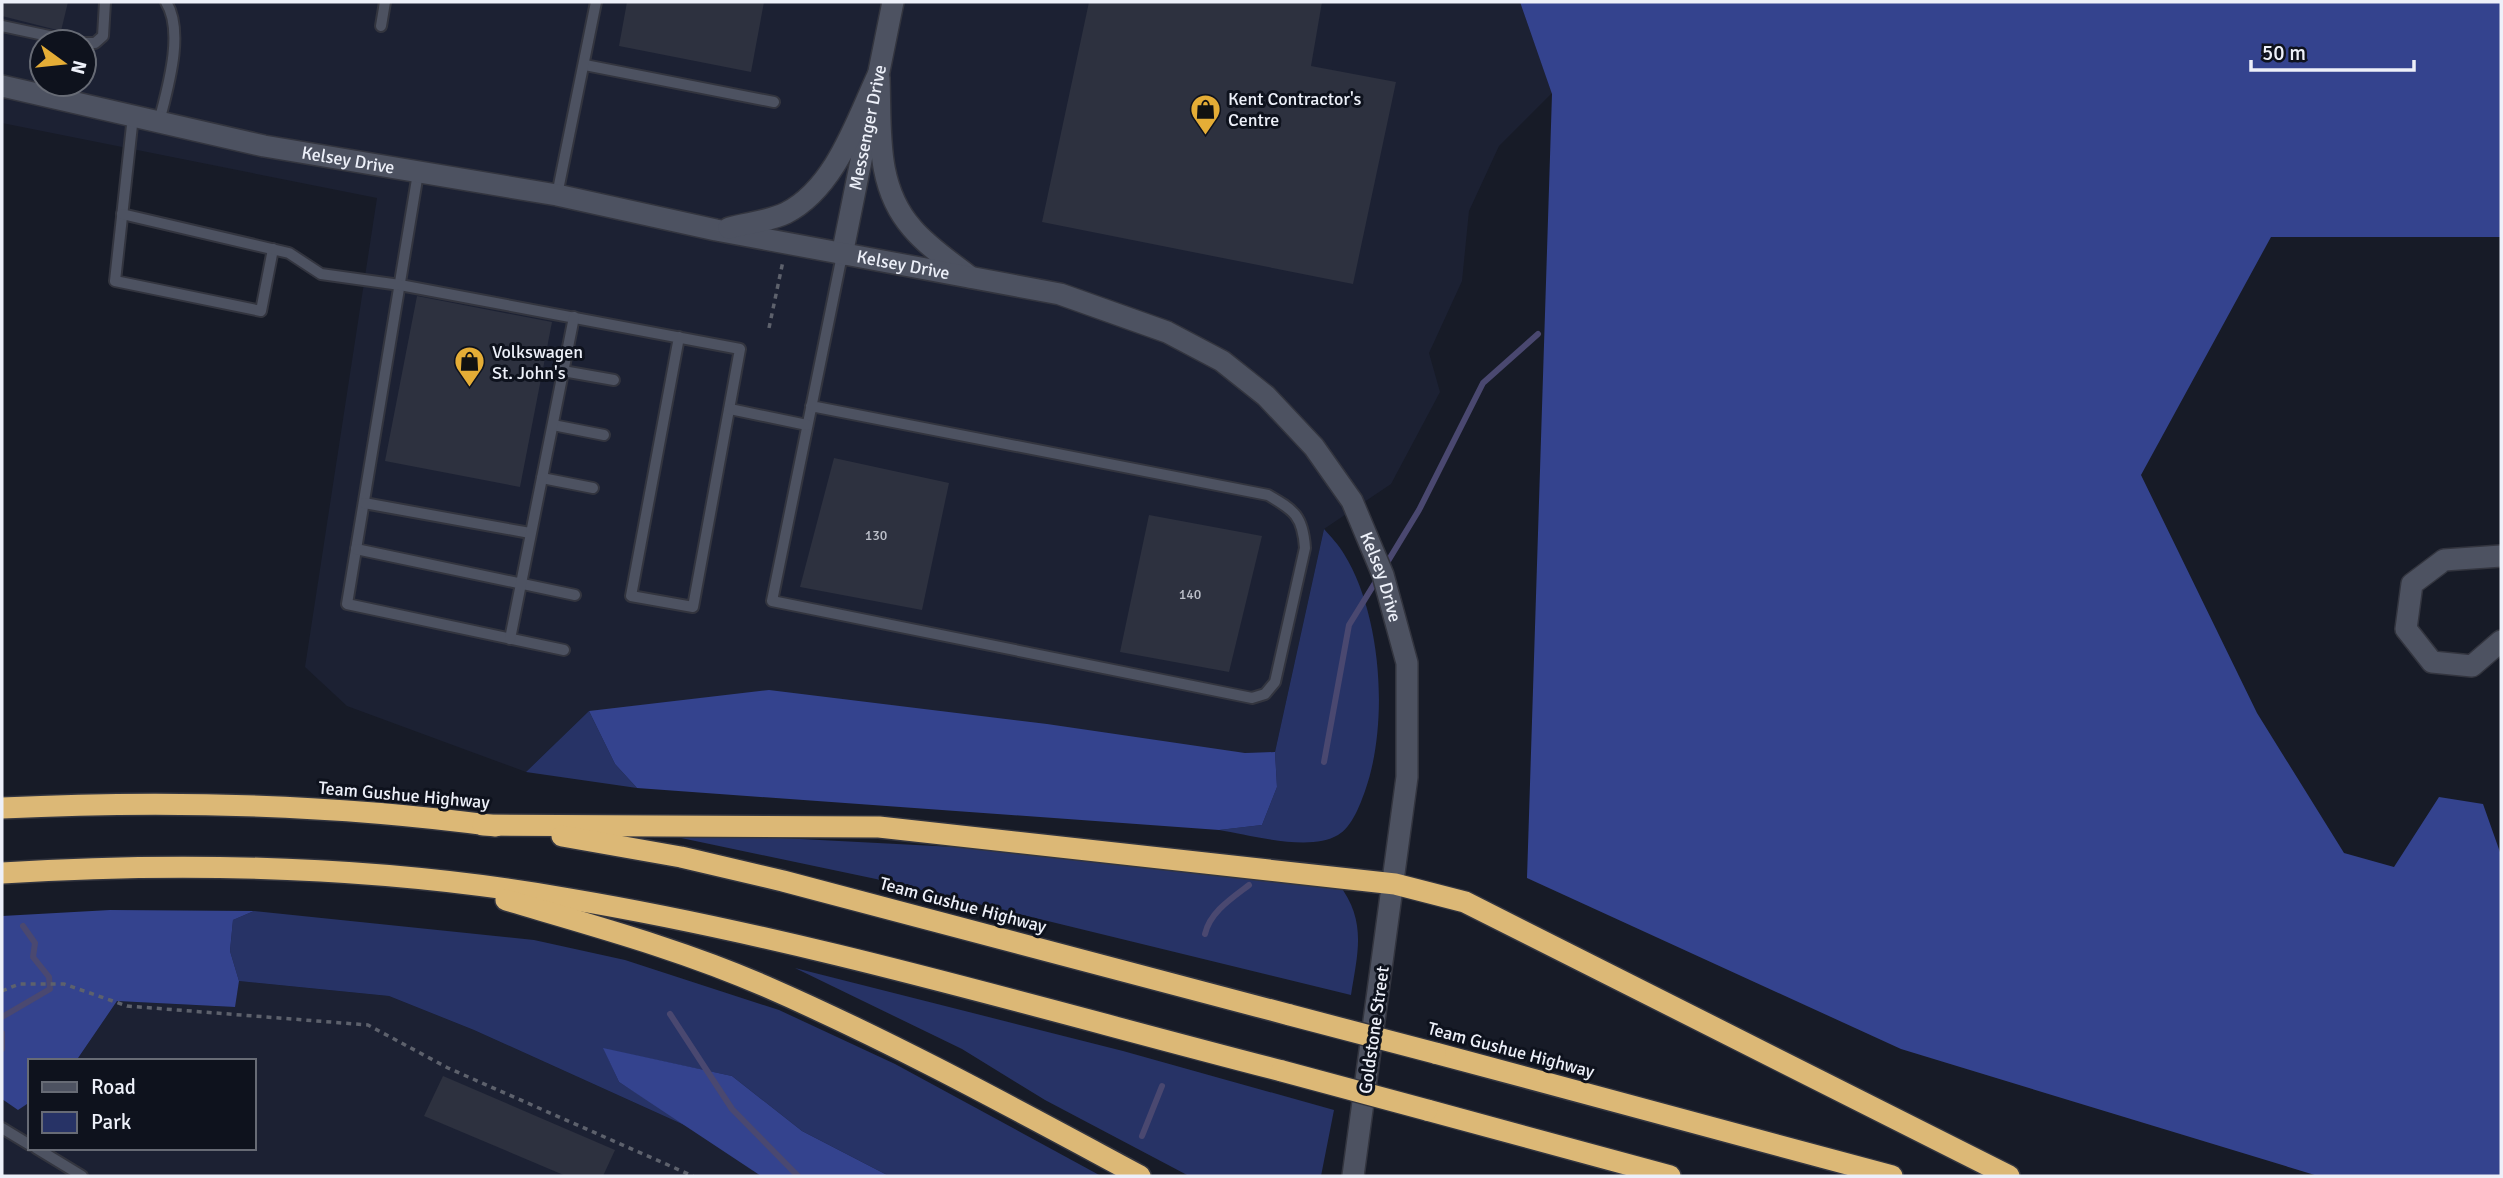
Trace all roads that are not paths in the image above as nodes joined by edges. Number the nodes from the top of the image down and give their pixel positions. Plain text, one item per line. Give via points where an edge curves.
1 (105, 2) edge
2 (166, 2) edge
3 (385, 2) edge
4 (596, 2) edge
5 (893, 2) edge
6 (2, 26) edge
7 (381, 26) dead end
8 (28, 32) edge
9 (98, 40) edge
10 (585, 65) junction
11 (878, 75) junction
12 (2, 86) edge
13 (774, 102) dead end
14 (133, 116) junction
15 (159, 122) junction
16 (418, 173) junction
17 (557, 195) junction
18 (122, 214) junction
19 (716, 230) junction
20 (273, 249) junction
21 (842, 255) junction
22 (972, 278) junction
23 (400, 285) junction
24 (573, 317) junction
25 (679, 337) junction
26 (563, 371) junction
27 (614, 380) dead end
28 (811, 406) junction
29 (730, 409) junction
30 (553, 425) junction
31 (807, 425) junction
32 (604, 435) dead end
33 (542, 478) junction
34 (593, 488) dead end
35 (364, 503) junction
36 (530, 533) junction
37 (356, 549) junction
38 (2501, 556) edge
39 (521, 583) junction
40 (575, 595) dead end
41 (510, 639) junction
42 (2501, 641) edge
43 (564, 650) dead end
44 (2, 808) edge
45 (483, 825) junction
46 (2, 873) edge
47 (437, 880) junction
48 (1395, 884) junction
49 (2, 1128) edge
50 (28, 1144) edge
51 (39, 1150) edge
52 (82, 1176) edge
53 (1140, 1176) edge
54 (1353, 1176) edge
55 (1670, 1176) edge
56 (1892, 1176) edge
57 (2008, 1176) edge

1 - 9 lane via 103,36
2 - 15 lane via 174,40
3 - 7 lane
4 - 10 lane
5 - 11 main road, Messenger Drive
6 - 8 lane
10 - 13 lane
10 - 17 lane
11 - 19 main road via 837,160 805,200 783,215
11 - 21 main road, Messenger Drive
11 - 22 main road via 884,174 890,194 911,228
12 - 14 main road, Kelsey Drive
14 - 15 main road, Kelsey Drive
14 - 18 lane
15 - 16 main road, Kelsey Drive
16 - 17 main road, Kelsey Drive
16 - 23 lane
17 - 19 main road, Kelsey Drive
18 - 20 lane
18 - 20 lane via 115,281 261,311
19 - 21 main road, Kelsey Drive
20 - 23 lane via 289,253 321,274
21 - 22 main road, Kelsey Drive
21 - 28 lane
22 - 48 main road, Kelsey Drive via 1060,295 1167,332 1222,361 1266,396 1314,447 1353,501 1383,575 1407,663 1407,777
23 - 24 lane
23 - 35 lane
24 - 25 lane
24 - 26 lane
25 - 29 lane via 740,349
25 - 29 lane via 631,596 693,607
26 - 27 lane
26 - 30 lane
28 - 31 lane
28 - 31 lane via 1268,495 1293,510 1304,528 1305,548 1275,682 1265,694 1252,698 772,601
29 - 31 lane
30 - 32 lane
30 - 33 lane
33 - 34 lane
33 - 36 lane
35 - 36 lane
35 - 37 lane
36 - 39 lane
37 - 39 lane
37 - 41 lane via 348,604
38 - 42 main road via 2444,560 2412,584 2406,629 2432,662 2472,666
39 - 40 lane
39 - 41 lane
41 - 43 lane
44 - 45 highway, Team Gushue Highway via 202,804 345,811
45 - 48 highway via 879,827
45 - 56 highway, Team Gushue Highway, bridge via 594,841 783,881
46 - 47 highway via 221,867
47 - 53 highway via 673,950 765,986 908,1052
47 - 55 highway, bridge via 570,899 858,962
48 - 54 main road, Goldstone Street
48 - 57 highway via 1465,902
49 - 50 lane
51 - 52 lane

